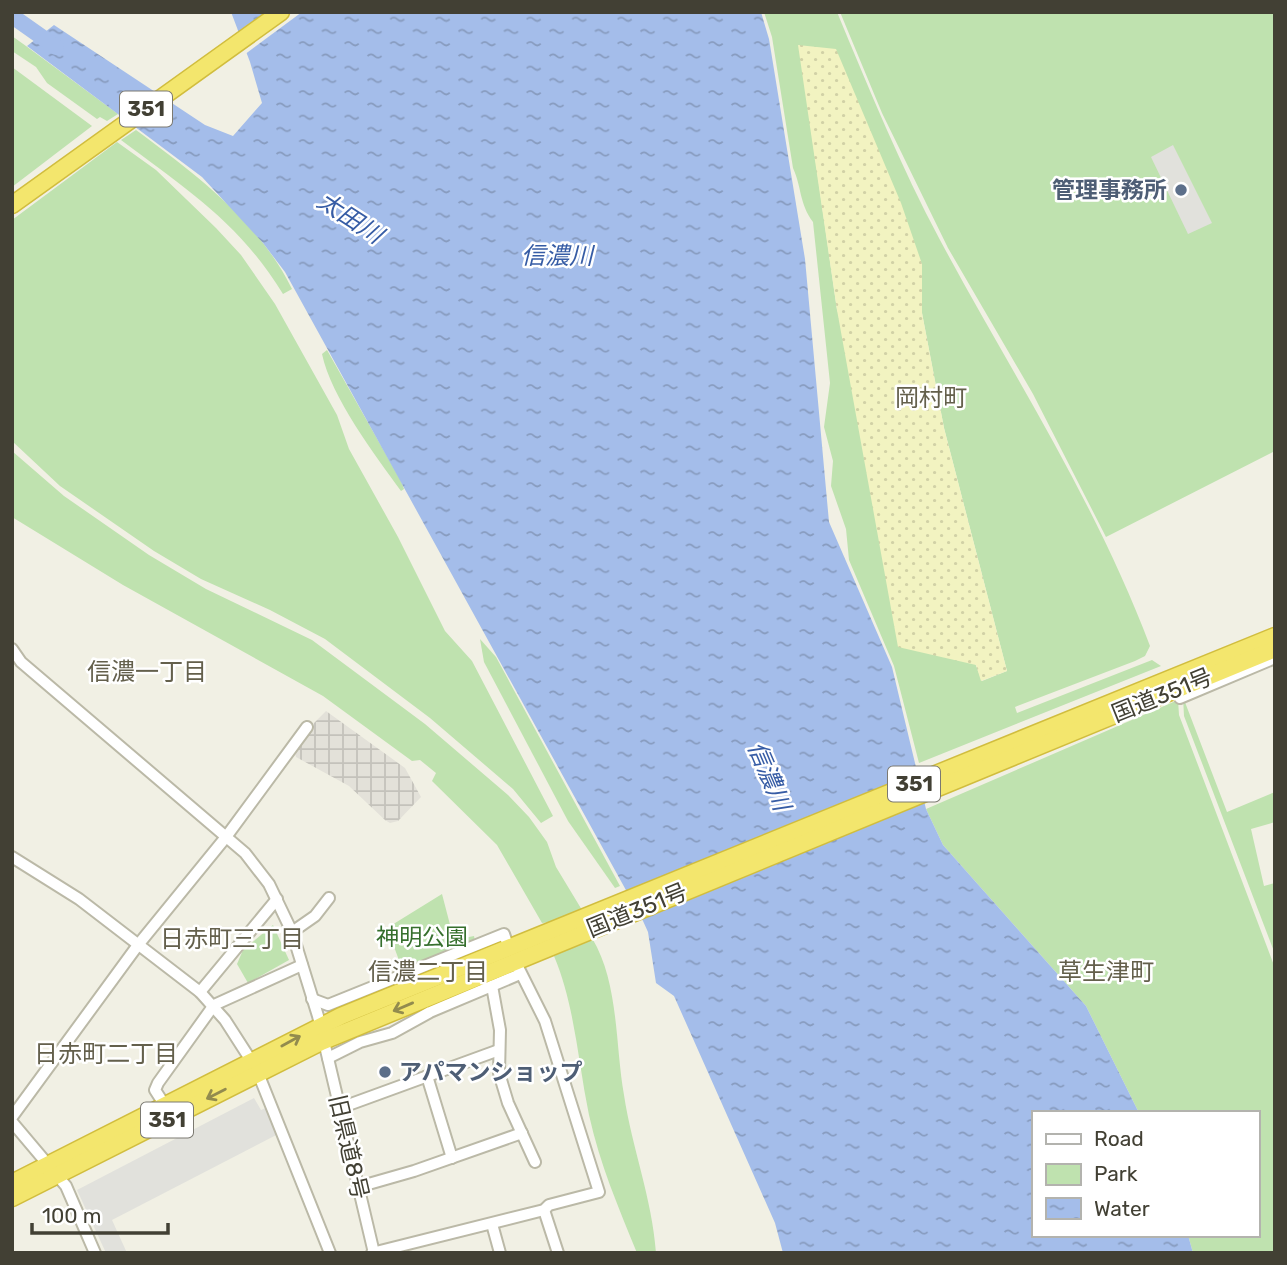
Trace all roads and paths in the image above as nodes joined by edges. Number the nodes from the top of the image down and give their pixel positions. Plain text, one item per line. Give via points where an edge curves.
1 (281, 12) edge
2 (12, 205) edge
3 (1275, 636) edge
4 (12, 649) edge
5 (1275, 649) edge
6 (1275, 658) edge
7 (21, 662) junction
8 (12, 672) edge
9 (1180, 698) dead end
10 (307, 727) dead end
11 (226, 837) junction
12 (12, 858) edge
13 (330, 898) dead end
14 (277, 899) junction
15 (292, 932) junction
16 (554, 937) junction
17 (506, 940) dead end
18 (138, 945) junction
19 (302, 965) junction
20 (492, 986) junction
21 (200, 992) junction
22 (313, 999) junction
23 (214, 1005) junction
24 (320, 1034) junction
25 (499, 1051) junction
26 (328, 1058) junction
27 (255, 1067) junction
28 (428, 1076) junction
29 (164, 1104) junction
30 (340, 1108) junction
31 (12, 1119) edge
32 (522, 1133) junction
33 (452, 1158) junction
34 (535, 1162) dead end
35 (53, 1170) junction
36 (12, 1183) edge
37 (358, 1187) junction
38 (12, 1198) edge
39 (544, 1210) junction
40 (492, 1224) junction
41 (95, 1253) edge
42 (330, 1253) edge
43 (373, 1253) edge
44 (500, 1253) edge
45 (558, 1253) edge

1 - 2 highway, 351
3 - 16 highway, 国道351号 / 351
4 - 7 street, 旧県道8号
5 - 16 highway, 国道351号 / 351
6 - 9 street
7 - 8 street
7 - 11 street, 旧県道8号
10 - 11 street
11 - 14 street, 旧県道8号 via 251,859
11 - 18 street
12 - 18 street via 79,899
13 - 15 street
14 - 15 street, 旧県道8号
14 - 21 street
15 - 19 street, 旧県道8号
16 - 24 highway, 国道351号 / 351
17 - 22 street via 504,934 328,1005
18 - 21 street
18 - 31 street
19 - 22 street, 旧県道8号
19 - 23 street
20 - 25 street
20 - 26 street
20 - 39 street via 520,972 545,1021 599,1192
21 - 23 street
22 - 24 street, 旧県道8号
23 - 27 street
23 - 29 street via 158,1083 155,1090
24 - 26 street, 旧県道8号
24 - 27 highway, 国道351号 / 351
25 - 28 street
25 - 32 street via 499,1073
26 - 30 street, 旧県道8号
27 - 29 highway, 国道351号 / 351
27 -> 35 highway, 国道351号 / 351
27 - 42 street
28 - 30 street
28 - 33 street
29 - 35 highway, 国道351号 / 351
30 - 37 street, 旧県道8号
31 - 35 street
32 - 33 street
32 - 34 street
33 - 37 street
35 - 36 highway, 国道351号 / 351
35 - 38 highway, 国道351号 / 351
35 - 41 street via 66,1186
37 - 43 street, 旧県道8号
39 - 40 street
39 - 45 street
40 - 43 street
40 - 44 street

